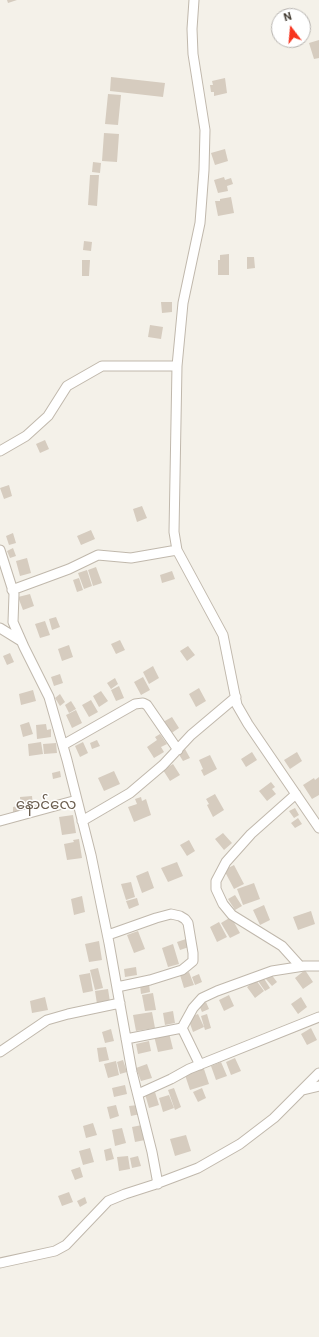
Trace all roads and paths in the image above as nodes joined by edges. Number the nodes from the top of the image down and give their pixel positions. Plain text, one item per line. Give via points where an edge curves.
1 (194, 0) edge
2 (177, 366) junction
3 (0, 451) edge
4 (0, 550) edge
5 (177, 550) junction
6 (12, 590) junction
7 (0, 628) edge
8 (22, 642) junction
9 (236, 697) junction
10 (63, 745) junction
11 (178, 750) junction
12 (296, 794) junction
13 (77, 800) junction
14 (0, 821) edge
15 (82, 821) junction
16 (319, 828) edge
17 (108, 935) junction
18 (300, 966) junction
19 (319, 966) edge
20 (117, 987) junction
21 (120, 1003) junction
22 (319, 1018) edge
23 (182, 1028) junction
24 (126, 1039) junction
25 (0, 1052) edge
26 (200, 1065) junction
27 (319, 1073) edge
28 (319, 1086) edge
29 (302, 1091) junction
30 (138, 1094) junction
31 (158, 1184) junction
32 (0, 1262) edge

1 - 2 street via 193,54 205,130 204,170 200,223 183,303
2 - 3 street via 102,366 67,386 48,416 26,436
2 - 5 street via 174,532
4 - 6 street
5 - 6 street via 131,558 98,555 69,569
5 - 9 street via 223,634
6 - 8 street via 13,622
7 - 8 street
8 - 10 street via 49,697
9 - 11 street via 191,735
9 - 12 street via 237,705 248,724
10 - 11 street via 135,704 143,703 147,705
10 - 13 street
11 - 15 street via 130,793
12 - 16 street
12 - 18 street via 251,834 226,862 216,881 216,888 223,904 232,915 282,946
13 - 14 street
13 - 15 street
15 - 17 street
17 - 20 street
17 - 20 street via 171,914 186,918 188,923 193,953 193,961 188,966 150,980
18 - 19 street
18 - 23 street via 264,974 202,998
20 - 21 street
21 - 24 street
21 - 25 street via 47,1020
22 - 26 street
23 - 24 street
23 - 26 street
24 - 30 street
26 - 30 street
27 - 29 street
28 - 29 street
29 - 31 street via 274,1118 240,1144 198,1168
30 - 31 street
31 - 32 street via 108,1201 66,1245 55,1251

